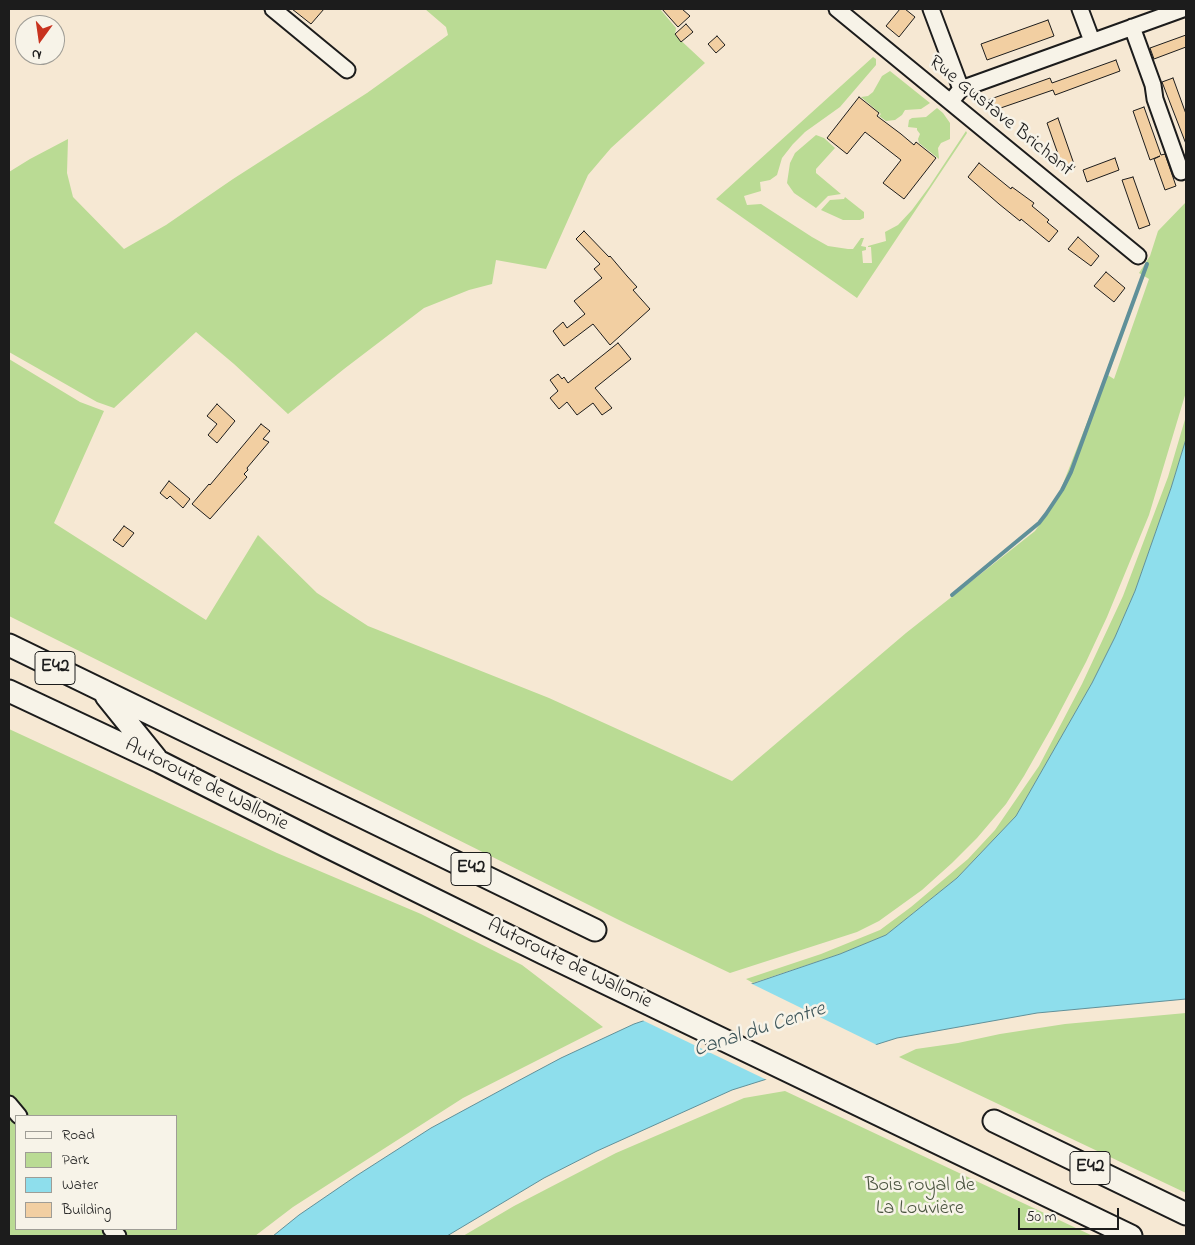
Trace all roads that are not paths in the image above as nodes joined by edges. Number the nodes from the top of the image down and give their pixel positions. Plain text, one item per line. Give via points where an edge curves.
1 (273, 9) edge
2 (837, 9) edge
3 (931, 9) edge
4 (1080, 9) edge
5 (1183, 9) edge
6 (1132, 28) junction
7 (1092, 41) junction
8 (347, 70) dead end
9 (961, 89) junction
10 (951, 101) junction
11 (1181, 172) dead end
12 (1138, 256) dead end
13 (9, 634) edge
14 (9, 645) edge
15 (101, 690) junction
16 (9, 691) edge
17 (160, 762) junction
18 (595, 930) dead end
19 (9, 1104) edge
20 (18, 1115) edge
21 (994, 1121) dead end
22 (1186, 1214) edge
23 (1131, 1236) edge

1 - 8 street
2 - 10 street, Rue Gustave Brichant
3 - 9 street
4 - 7 street
5 - 6 street
6 - 7 street
6 - 11 street
7 - 9 street
9 - 10 street
10 - 12 street, Rue Gustave Brichant
13 - 15 highway
14 - 15 highway, Autoroute de Wallonie / E42
15 - 17 highway
15 - 18 highway, Autoroute de Wallonie / E42
16 - 17 highway, Autoroute de Wallonie / E42
17 - 23 highway, Autoroute de Wallonie / E42 via 543,953
19 - 20 street
21 - 22 highway, E42

